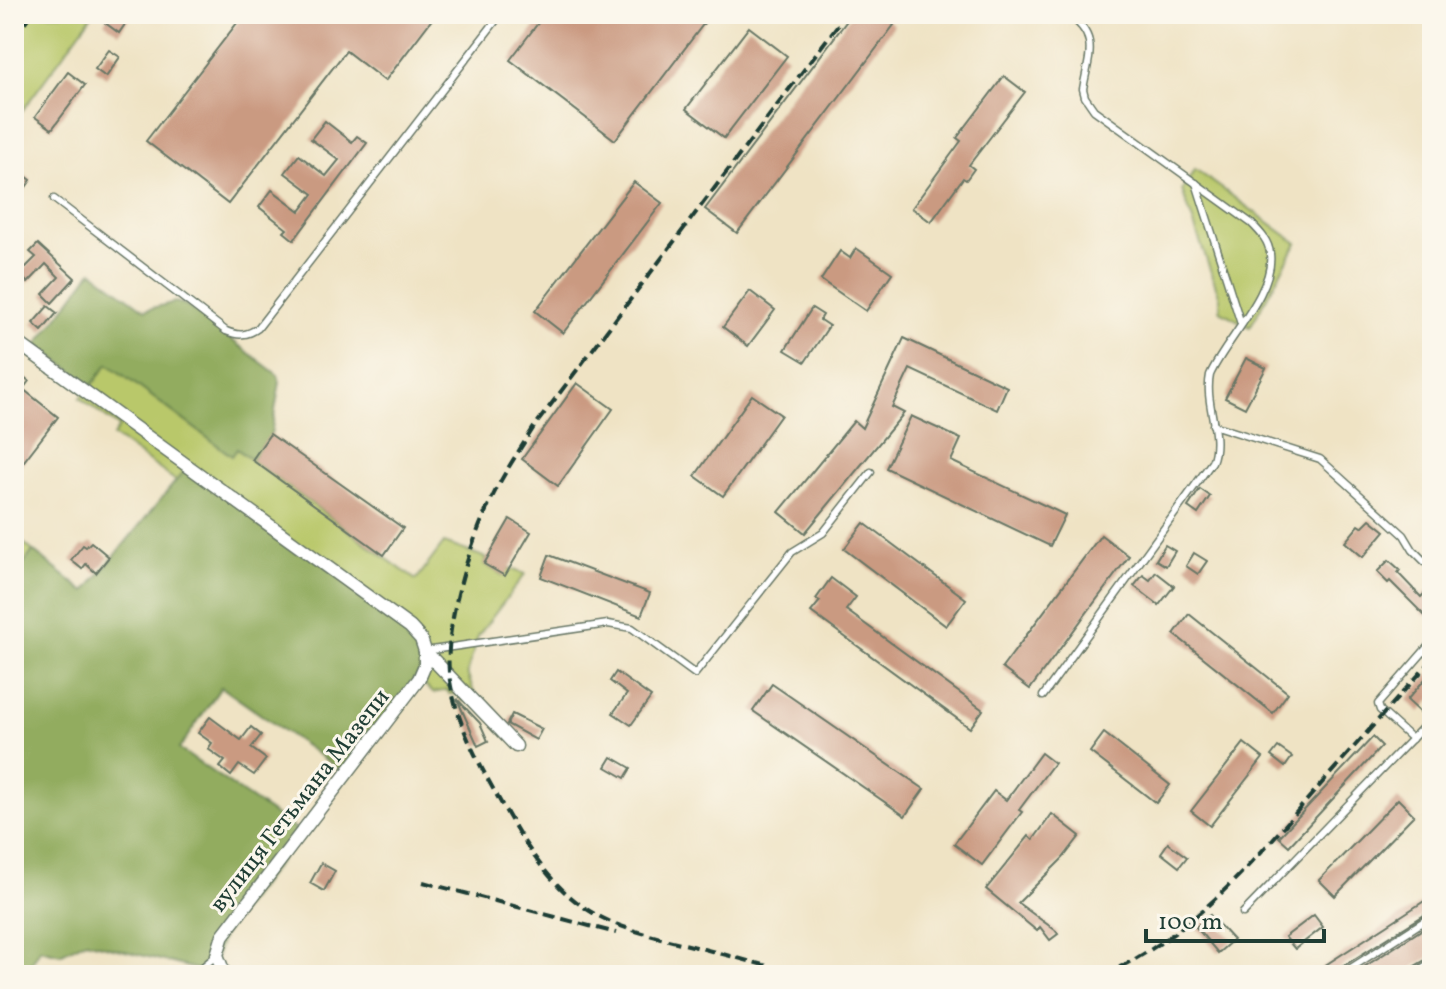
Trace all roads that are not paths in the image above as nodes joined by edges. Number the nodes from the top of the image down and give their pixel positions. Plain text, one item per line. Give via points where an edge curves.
1 (501, 14) edge
2 (1067, 14) edge
3 (1196, 183) junction
4 (54, 199) dead end
5 (1241, 324) junction
6 (14, 340) edge
7 (1213, 425) junction
8 (871, 472) dead end
9 (1432, 569) edge
10 (1432, 642) edge
11 (425, 651) junction
12 (1043, 696) dead end
13 (1432, 718) edge
14 (1412, 739) junction
15 (516, 746) dead end
16 (1243, 913) dead end
17 (1432, 916) edge
18 (217, 955) junction
19 (1432, 962) edge
20 (1349, 972) edge
21 (193, 975) edge
22 (228, 975) edge
23 (1340, 975) edge
24 (1411, 975) edge

1 - 4 lane via 251,333 226,331
2 - 3 lane via 1090,38 1083,89 1088,104
3 - 5 lane
3 - 5 lane via 1251,223 1268,246 1266,281
5 - 7 lane via 1210,375
6 - 11 street via 410,627
7 - 9 lane via 1320,459 1404,535
7 - 12 lane via 1212,462
8 - 11 lane via 823,533 792,552 695,674 632,628 608,624
10 - 14 lane via 1378,704
11 - 15 street
11 - 18 street, вулиця Гетьмана Мазепи via 419,679 223,935
13 - 14 lane
14 - 16 lane
17 - 20 lane
18 - 21 lane
18 - 22 street
19 - 24 lane
20 - 23 lane

